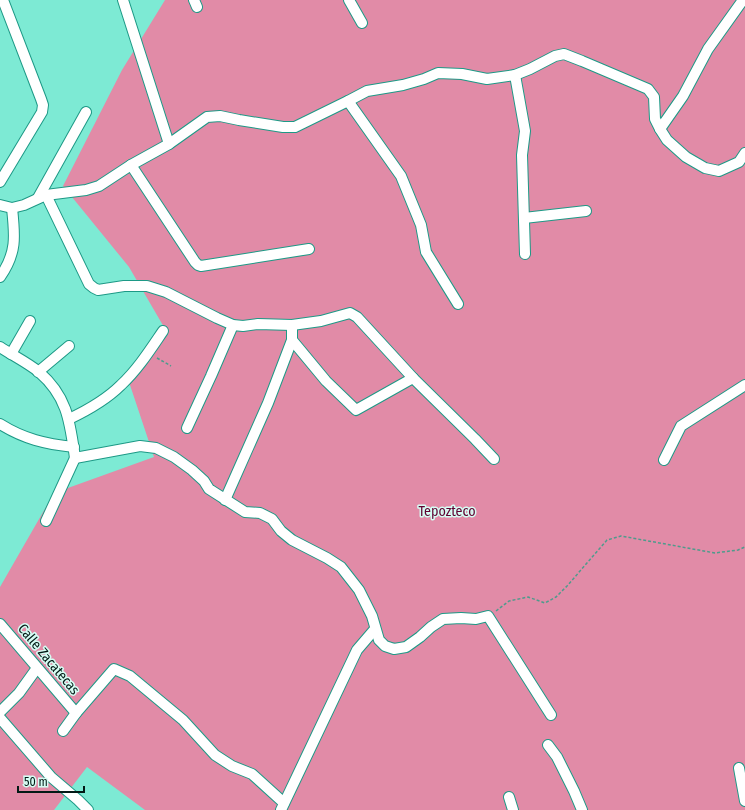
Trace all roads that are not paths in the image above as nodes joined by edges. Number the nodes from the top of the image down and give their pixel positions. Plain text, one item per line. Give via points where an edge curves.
1 (3, 0) edge
2 (123, 0) edge
3 (349, 0) edge
4 (742, 0) edge
5 (362, 23) dead end
6 (515, 75) junction
7 (348, 101) junction
8 (86, 112) dead end
9 (660, 129) junction
10 (169, 144) junction
11 (743, 161) edge
12 (131, 165) junction
13 (0, 182) edge
14 (42, 197) junction
15 (0, 205) edge
16 (12, 208) junction
17 (586, 211) dead end
18 (524, 218) junction
19 (308, 249) dead end
20 (526, 254) dead end
21 (0, 278) edge
22 (458, 304) dead end
23 (30, 321) dead end
24 (233, 325) junction
25 (292, 325) junction
26 (162, 330) dead end
27 (292, 340) junction
28 (69, 346) dead end
29 (0, 347) edge
30 (11, 354) junction
31 (38, 372) junction
32 (413, 378) junction
33 (745, 386) edge
34 (69, 419) junction
35 (0, 424) edge
36 (187, 428) dead end
37 (74, 446) junction
38 (75, 458) junction
39 (494, 459) dead end
40 (664, 460) dead end
41 (225, 500) junction
42 (46, 521) dead end
43 (0, 624) edge
44 (375, 629) junction
45 (37, 668) junction
46 (0, 712) edge
47 (76, 713) junction
48 (551, 715) dead end
49 (0, 718) edge
50 (63, 731) dead end
51 (548, 745) dead end
52 (740, 768) dead end
53 (509, 797) dead end
54 (745, 801) edge
55 (282, 806) edge
56 (88, 810) edge
57 (513, 810) edge
58 (582, 810) edge

1 - 13 street via 43,105 42,112
2 - 10 street
3 - 5 street
4 - 9 street via 708,49 683,96
6 - 7 street via 487,79 462,74 438,74 403,85 367,91
6 - 9 street via 564,54 648,89 654,97 655,119
6 - 18 street via 525,131 522,155
7 - 10 street via 295,127 220,116 207,117
7 - 22 street via 401,176 421,225 426,252
8 - 14 street
9 - 11 street via 667,140 686,157 705,168 719,172
10 - 12 street
12 - 14 street via 99,186
12 - 19 street via 198,265
14 - 16 street
14 - 24 street via 89,284 94,288 98,290 147,286 166,292
15 - 16 street
16 - 21 street via 15,235 12,255
17 - 18 street
18 - 20 street
23 - 30 street
24 - 25 street
24 - 36 street
25 - 27 street
25 - 32 street via 350,313 357,317
26 - 34 street via 148,353 120,386 99,403
27 - 32 street via 326,381 356,410
27 - 41 street via 268,403
28 - 31 street
29 - 30 street
30 - 31 street
31 - 34 street via 54,386 65,405
32 - 39 street
33 - 40 street via 681,426
34 - 37 street
35 - 37 street via 33,440
37 - 38 street
38 - 41 street via 140,446 156,448 192,470 209,489
38 - 42 street
41 - 44 street via 245,512 260,512 272,519 292,540 342,567 360,590
43 - 45 street, Calle Zacatecas
44 - 48 street via 384,646 394,649 406,647 443,619 476,619 488,616
44 - 55 street via 357,650
45 - 46 street
45 - 47 street, Calle Zacatecas
47 - 50 street
47 - 55 street via 114,669 130,676 183,720 215,755 232,766 252,774
49 - 56 street via 51,777
51 - 58 street via 557,757
52 - 54 street
53 - 57 street

